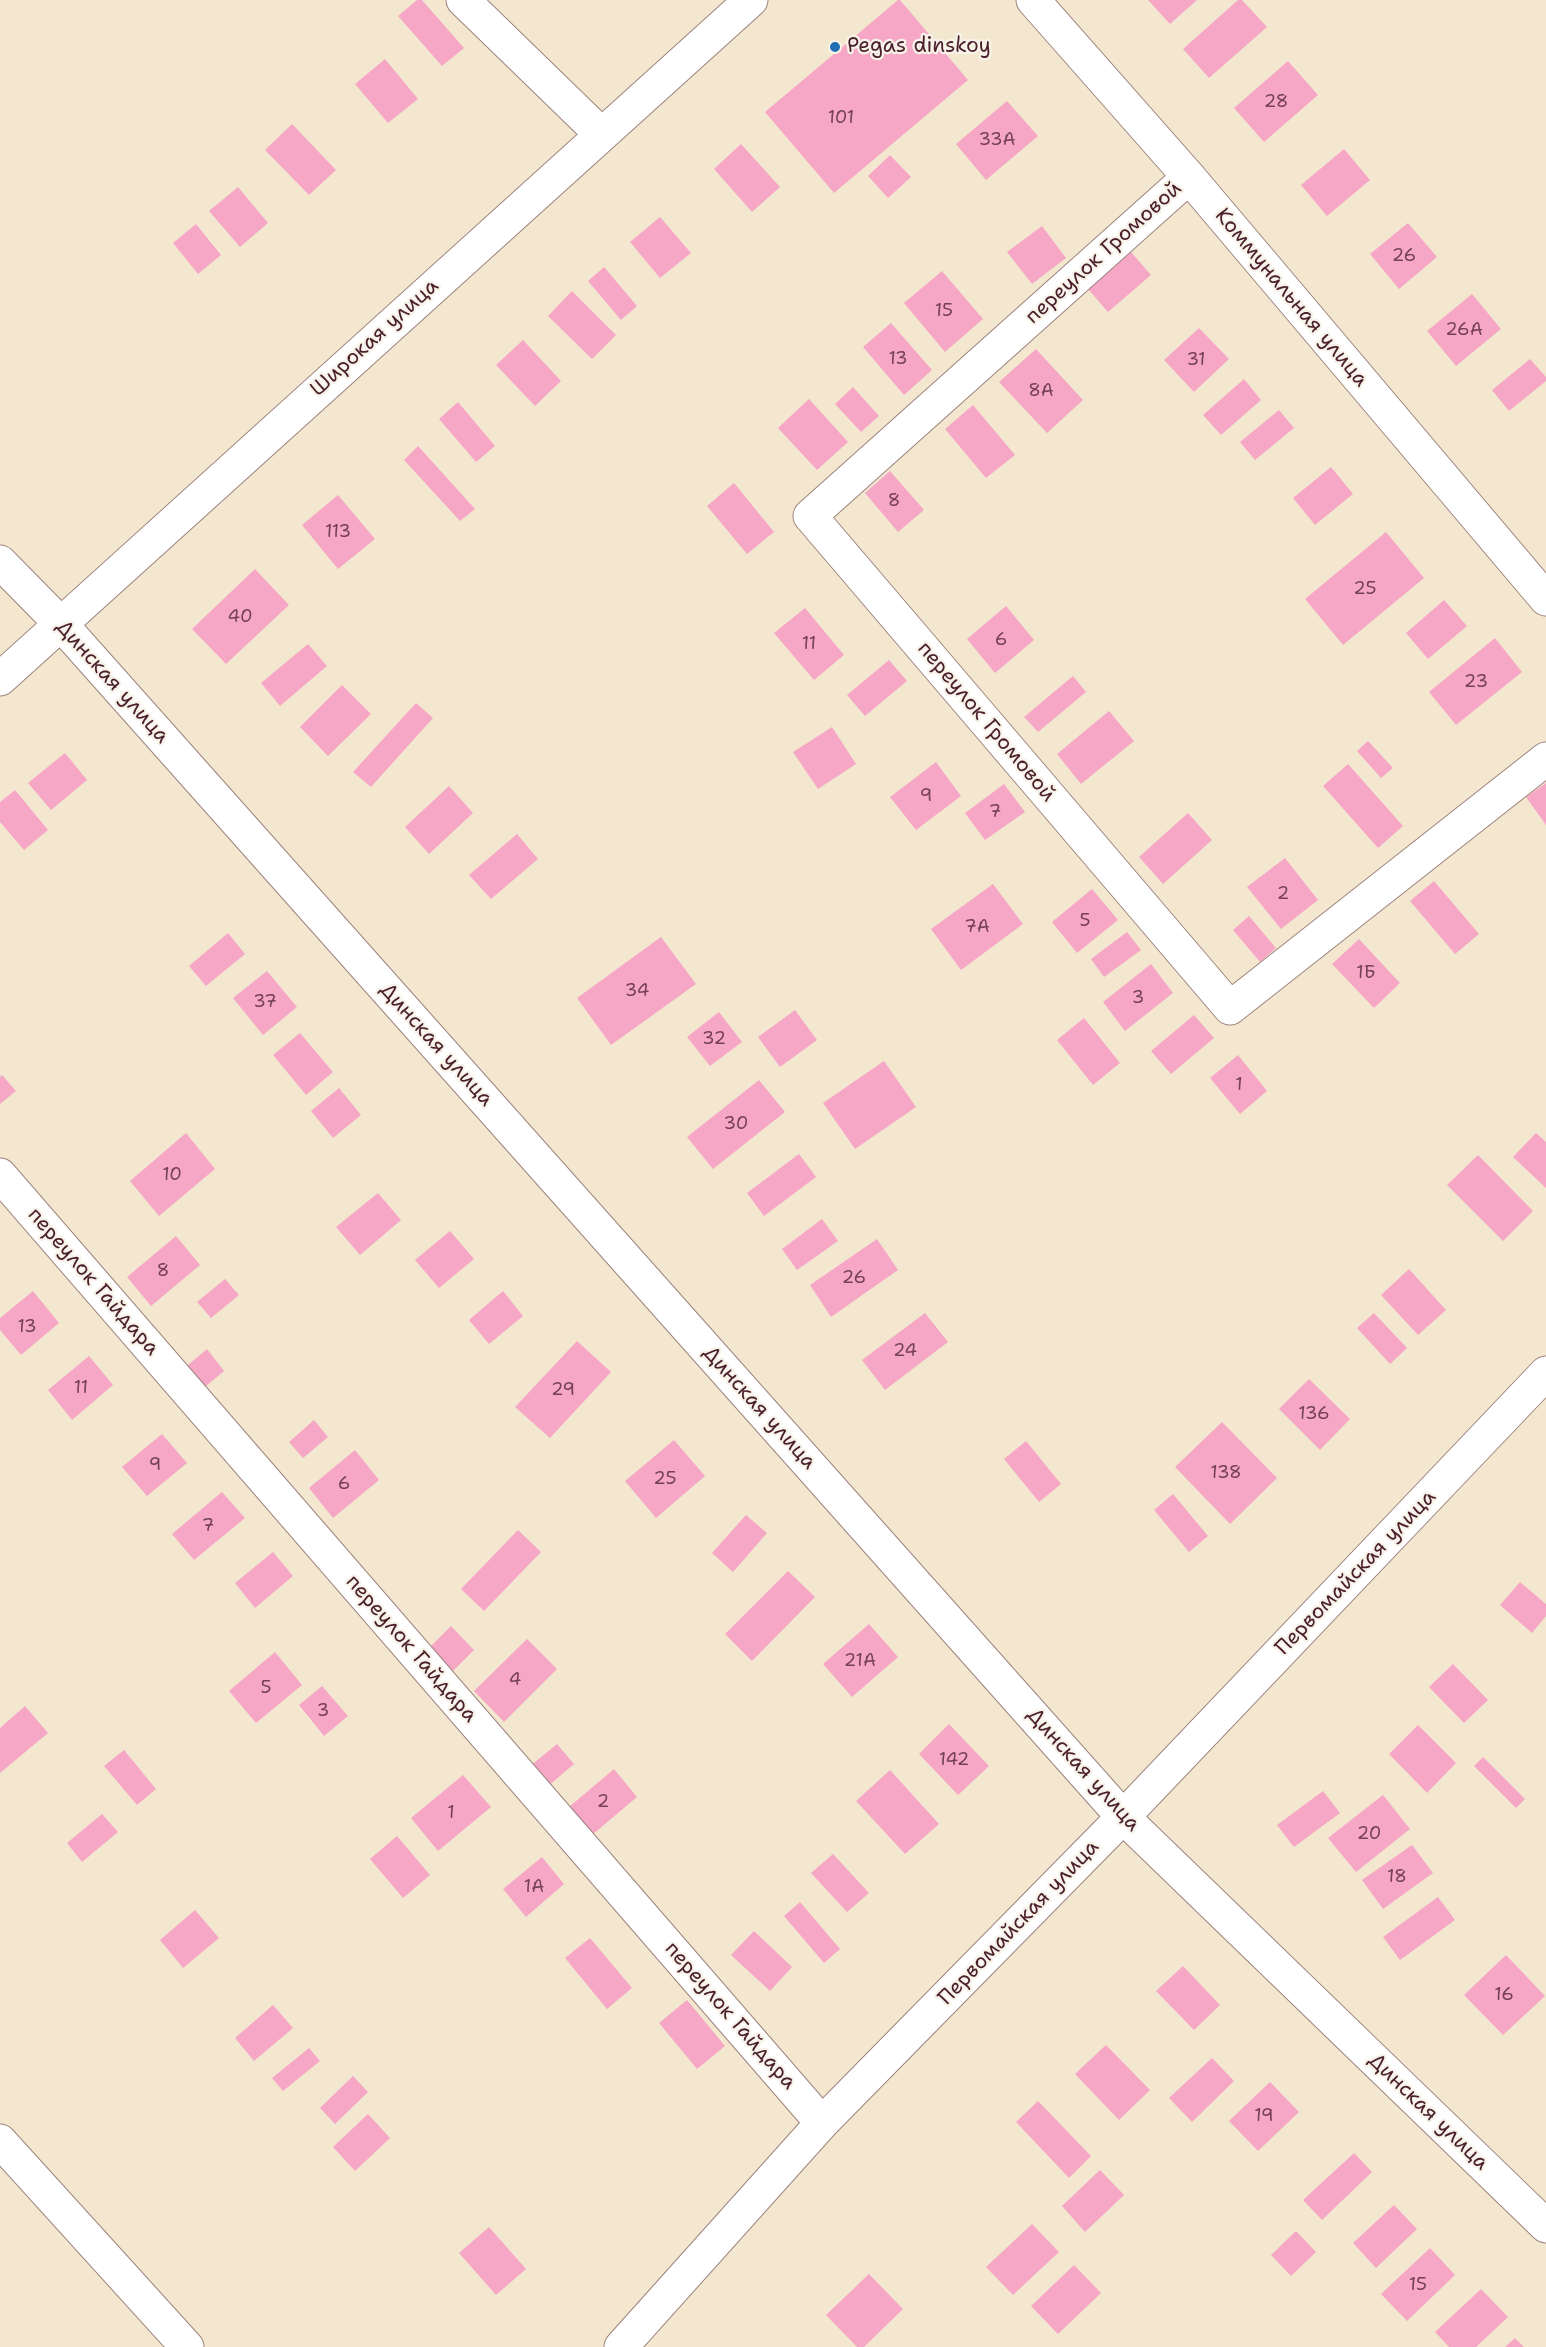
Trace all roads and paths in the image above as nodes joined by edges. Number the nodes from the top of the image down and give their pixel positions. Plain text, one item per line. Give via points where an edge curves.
1 (463, 0) edge
2 (751, 0) edge
3 (1033, 0) edge
4 (601, 134) junction
5 (1189, 177) junction
6 (0, 562) edge
7 (1546, 599) edge
8 (60, 623) junction
9 (0, 679) edge
10 (1546, 759) edge
11 (0, 1175) edge
12 (1546, 1373) edge
13 (1123, 1817) junction
14 (822, 2123) junction
15 (0, 2141) edge
16 (1546, 2226) edge
17 (187, 2347) edge
18 (621, 2347) edge

1 - 4 street
2 - 4 street, Широкая улица
3 - 5 street, Коммунальная улица
4 - 8 street, Широкая улица
5 - 7 street, Коммунальная улица
5 - 10 street, переулок Громовой via 810,516 1230,1008
6 - 8 street, Динская улица
8 - 9 street, Широкая улица
8 - 13 street, Динская улица
11 - 14 street, переулок Гайдара
12 - 13 street, Первомайская улица
13 - 14 street, Первомайская улица
13 - 16 street, Динская улица
14 - 18 street, Первомайская улица
15 - 17 street

